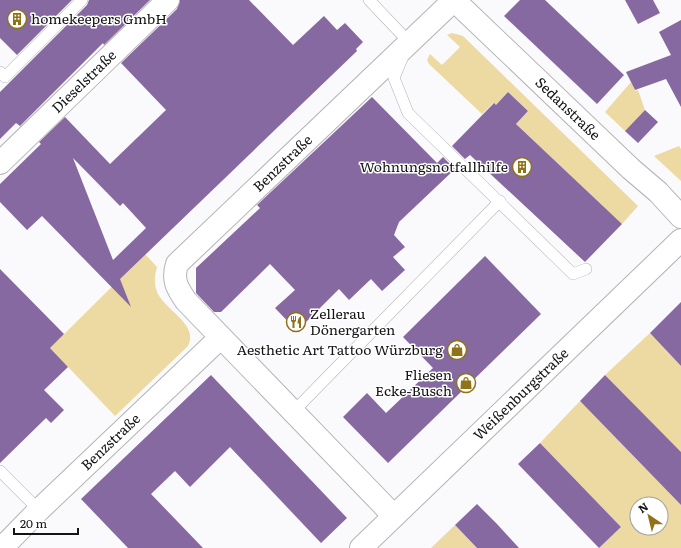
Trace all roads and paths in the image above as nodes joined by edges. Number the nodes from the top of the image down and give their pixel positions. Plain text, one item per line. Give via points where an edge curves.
1 (82, 0) edge
2 (168, 0) edge
3 (369, 0) edge
4 (454, 0) edge
5 (409, 42) junction
6 (0, 72) edge
7 (0, 163) edge
8 (500, 201) junction
9 (681, 216) edge
10 (681, 240) edge
11 (586, 269) dead end
12 (220, 338) junction
13 (293, 412) junction
14 (0, 471) edge
15 (39, 510) junction
16 (394, 516) junction
17 (2, 548) edge
18 (361, 548) edge

1 - 6 lane via 5,77
2 - 7 street, Dieselstraße
3 - 5 lane
4 - 5 street, Benzstraße
4 - 9 street, Sedanstraße
5 - 8 lane via 394,78 408,113
5 - 12 street, Benzstraße via 178,264 174,275 176,287
8 - 11 lane via 573,274
8 - 13 lane
10 - 16 street, Weißenburgstraße
12 - 13 street, Benzstraße
12 - 15 street, Benzstraße
13 - 16 street, Benzstraße
14 - 15 lane
15 - 17 street, Benzstraße
16 - 18 street, Weißenburgstraße

